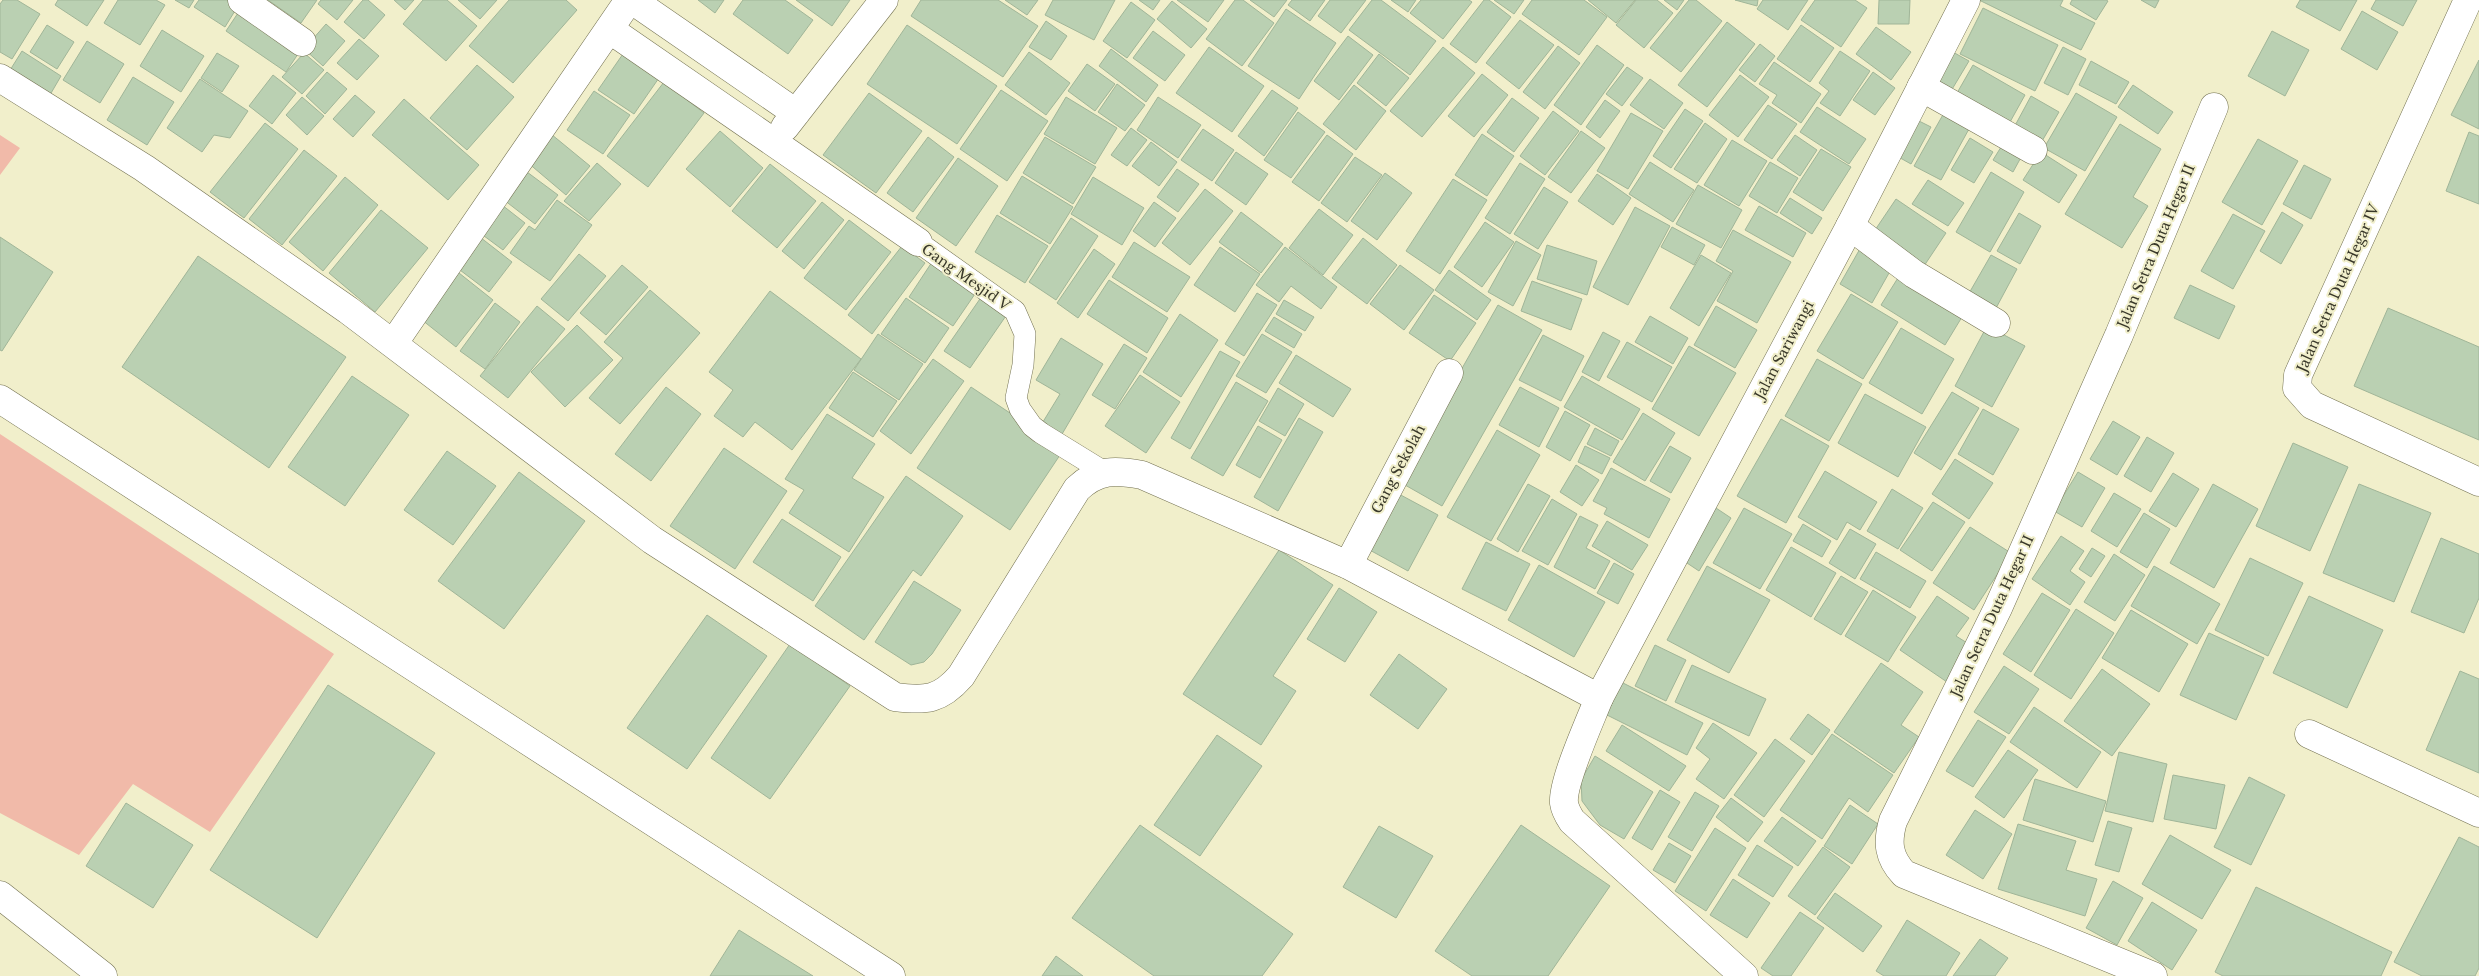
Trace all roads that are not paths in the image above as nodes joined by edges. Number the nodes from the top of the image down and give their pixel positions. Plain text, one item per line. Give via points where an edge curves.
1 (242, 0) edge
2 (630, 0) edge
3 (884, 0) edge
4 (1966, 0) edge
5 (2468, 0) edge
6 (609, 29) junction
7 (302, 42) dead end
8 (0, 78) edge
9 (1922, 87) junction
10 (2214, 107) dead end
11 (796, 113) junction
12 (773, 143) junction
13 (2033, 150) dead end
14 (1850, 226) junction
15 (918, 242) joint
16 (1996, 323) dead end
17 (393, 344) junction
18 (1449, 373) dead end
19 (0, 398) edge
20 (1106, 472) junction
21 (2479, 482) edge
22 (1348, 565) junction
23 (1599, 698) junction
24 (2309, 734) dead end
25 (2479, 813) edge
26 (0, 896) edge
27 (103, 976) edge
28 (891, 976) edge
29 (1744, 976) edge
30 (2153, 976) edge

1 - 7 street
2 - 6 street
2 - 11 street
3 - 11 street
4 - 9 street, Jalan Sariwangi
5 - 21 street, Jalan Setra Duta Hegar IV via 2298,375 2297,388 2312,405
6 - 12 street
6 - 17 street
8 - 17 street via 144,168
9 - 13 street
9 - 14 street, Jalan Sariwangi
10 - 30 street, Jalan Setra Duta Hegar II via 2119,336 1998,608 1888,837 1894,863 1904,874
11 - 12 street
12 - 15 street
14 - 16 street via 1914,274
14 - 23 street, Jalan Sariwangi
15 - 20 lane, Gang Mesjid V via 1014,311 1025,334 1016,398 1020,409 1041,433
17 - 20 street via 652,540 895,697 932,697 948,691 961,676 1077,489 1090,477
18 - 22 street, Gang Sekolah
19 - 28 street
20 - 22 street via 1142,475
22 - 23 street
23 - 29 street, Jalan Sariwangi via 1565,788 1567,813
24 - 25 street
26 - 27 street

